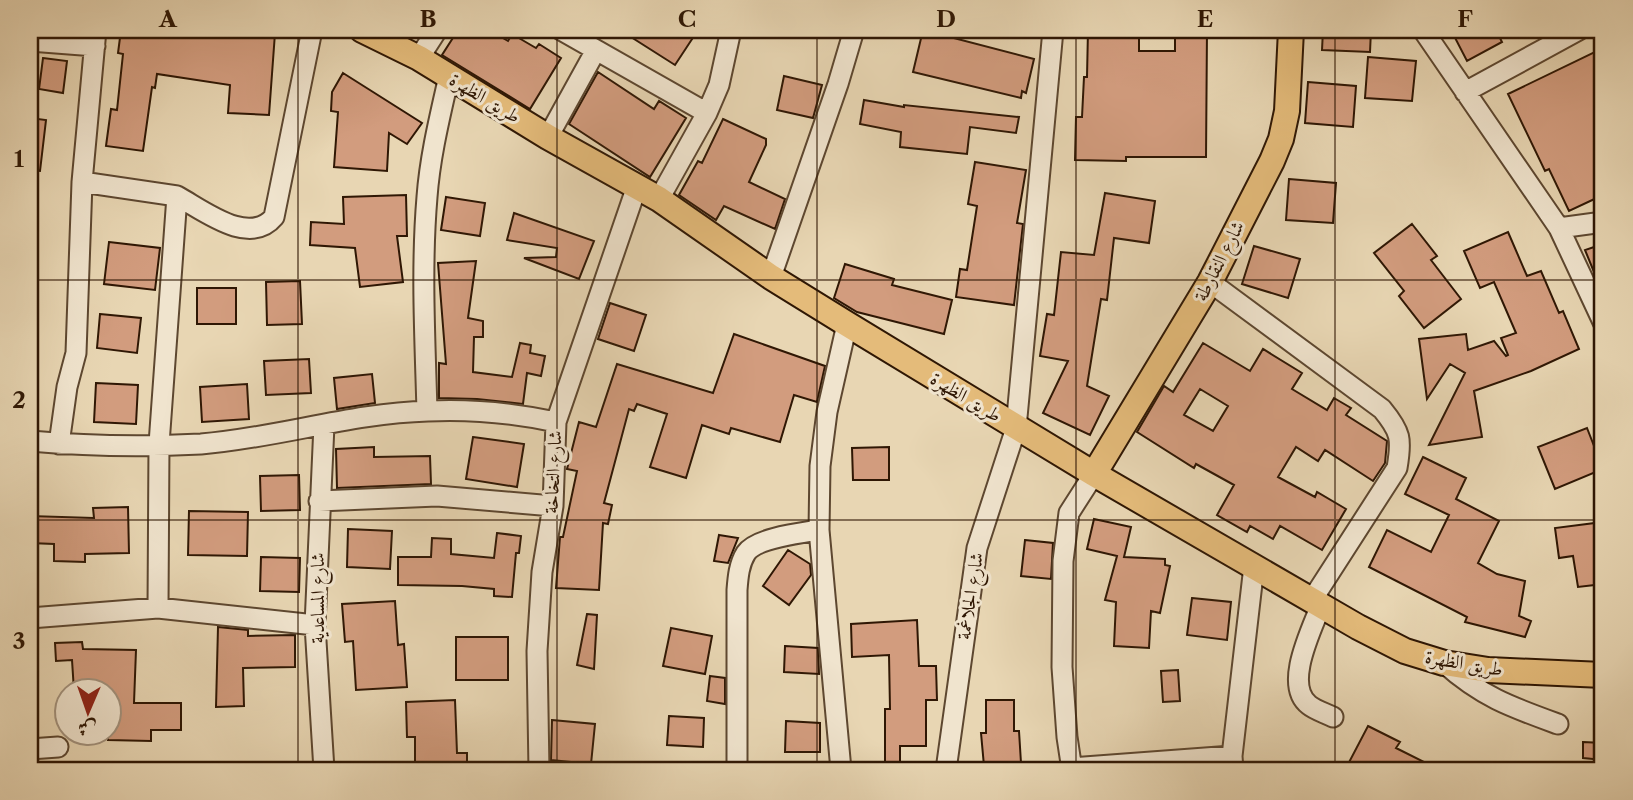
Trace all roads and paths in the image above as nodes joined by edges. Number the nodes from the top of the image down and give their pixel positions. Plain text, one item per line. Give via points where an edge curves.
1 (312, 30) edge
2 (362, 30) edge
3 (437, 30) edge
4 (561, 30) edge
5 (731, 30) edge
6 (854, 30) edge
7 (1053, 30) edge
8 (1291, 30) edge
9 (1423, 30) edge
10 (1579, 30) edge
11 (96, 38) edge
12 (30, 41) edge
13 (596, 50) junction
14 (419, 58) junction
15 (449, 76) junction
16 (1465, 92) junction
17 (707, 113) junction
18 (548, 137) junction
19 (82, 182) junction
20 (637, 186) junction
21 (177, 196) junction
22 (659, 199) junction
23 (1603, 222) edge
24 (1559, 229) junction
25 (771, 277) junction
26 (1210, 282) junction
27 (1603, 322) edge
28 (847, 324) junction
29 (428, 411) junction
30 (556, 422) junction
31 (324, 425) junction
32 (1016, 428) junction
33 (30, 441) edge
34 (59, 443) junction
35 (159, 444) junction
36 (1094, 474) junction
37 (319, 501) junction
38 (553, 506) junction
39 (819, 530) junction
40 (1254, 566) junction
41 (1316, 603) junction
42 (158, 608) junction
43 (30, 618) edge
44 (315, 625) junction
45 (1444, 663) junction
46 (1603, 674) edge
47 (1333, 718) dead end
48 (1558, 724) dead end
49 (52, 747) edge
50 (30, 749) edge
51 (1233, 763) edge
52 (1072, 769) edge
53 (324, 770) edge
54 (539, 770) edge
55 (737, 770) edge
56 (841, 770) edge
57 (946, 770) edge

1 - 21 street via 274,217 262,227 241,229
2 - 14 main road, طريق الظهرة
3 - 14 street
4 - 13 street
5 - 17 street via 719,85
6 - 25 street
7 - 32 street, شارع الجلاغمة
8 - 26 main road, شارع النقارطة via 1281,139
9 - 16 street
10 - 16 street
11 - 12 street
11 - 19 street
13 - 17 street
13 - 18 street
14 - 15 main road, طريق الظهرة
15 - 18 main road, طريق الظهرة
15 - 29 street via 427,197 423,272
16 - 24 street
17 - 22 street
18 - 20 main road, طريق الظهرة
19 - 21 street
19 - 34 street via 76,353
20 - 22 main road, طريق الظهرة
20 - 30 street, شارع التخاخة
21 - 35 street
22 - 25 main road, طريق الظهرة
23 - 24 street
24 - 27 street
25 - 28 main road, طريق الظهرة
26 - 36 main road, شارع النقارطة
26 - 41 street via 1382,409 1397,427 1401,444 1397,468
28 - 32 main road, طريق الظهرة
28 - 39 street via 827,412
29 - 30 street via 517,414
29 - 31 street
30 - 38 street, شارع التخاخة
31 - 35 street via 201,443
31 - 37 street, شارع المساعدية
32 - 36 main road, طريق الظهرة
32 - 57 street, شارع الجلاغمة via 976,548
33 - 34 street
34 - 35 street
35 - 42 street
36 - 40 main road, طريق الظهرة
36 - 52 street via 1069,513 1063,561 1062,667
37 - 38 street via 437,496
37 - 44 street, شارع المساعدية
38 - 54 street, شارع التخاخة via 542,572 537,651
39 - 55 street via 766,541 747,550 740,565
39 - 56 street
40 - 41 main road, طريق الظهرة
40 - 51 street
41 - 45 main road, طريق الظهرة via 1405,651
41 - 47 street via 1299,688 1309,705
42 - 43 street
42 - 44 street
44 - 53 street, شارع المساعدية
45 - 46 main road, طريق الظهرة via 1488,670
45 - 48 street via 1482,693
49 - 50 street
51 - 52 street

